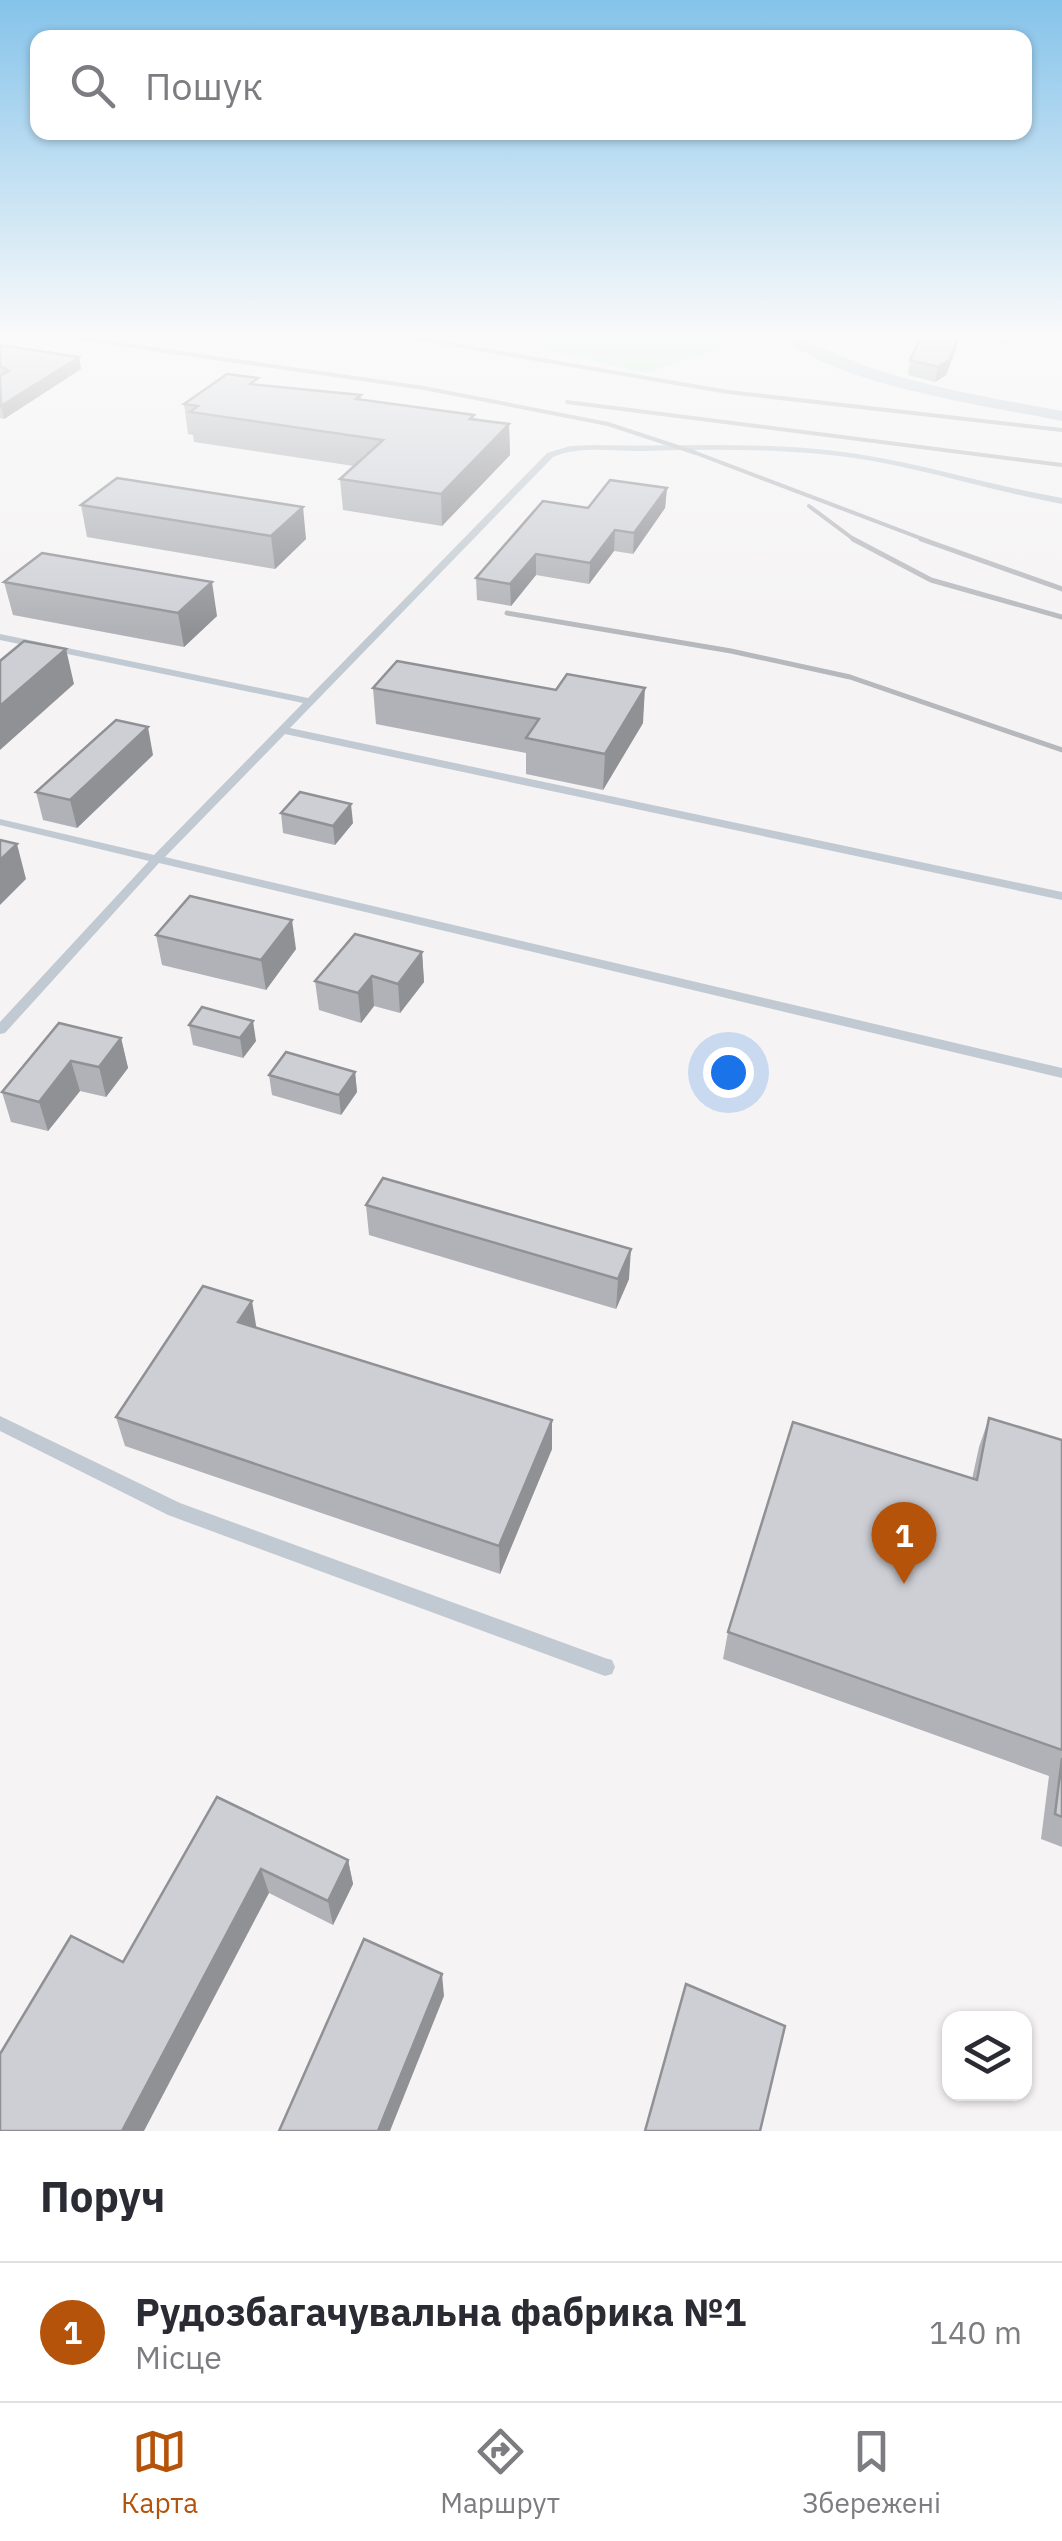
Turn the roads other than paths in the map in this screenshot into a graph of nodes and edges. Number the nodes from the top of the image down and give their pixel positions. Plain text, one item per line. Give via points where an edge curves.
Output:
1 (1062, 502) edge
2 (0, 637) edge
3 (310, 702) junction
4 (283, 730) junction
5 (0, 822) edge
6 (156, 860) junction
7 (1062, 896) edge
8 (0, 1030) edge
9 (1062, 1073) edge
10 (0, 1423) edge
11 (605, 1666) dead end

1 - 3 lane via 810,450 742,444 564,448
2 - 3 lane
3 - 4 lane
4 - 6 lane
4 - 7 lane
5 - 6 lane
6 - 8 lane
6 - 9 lane
10 - 11 lane via 174,1509

